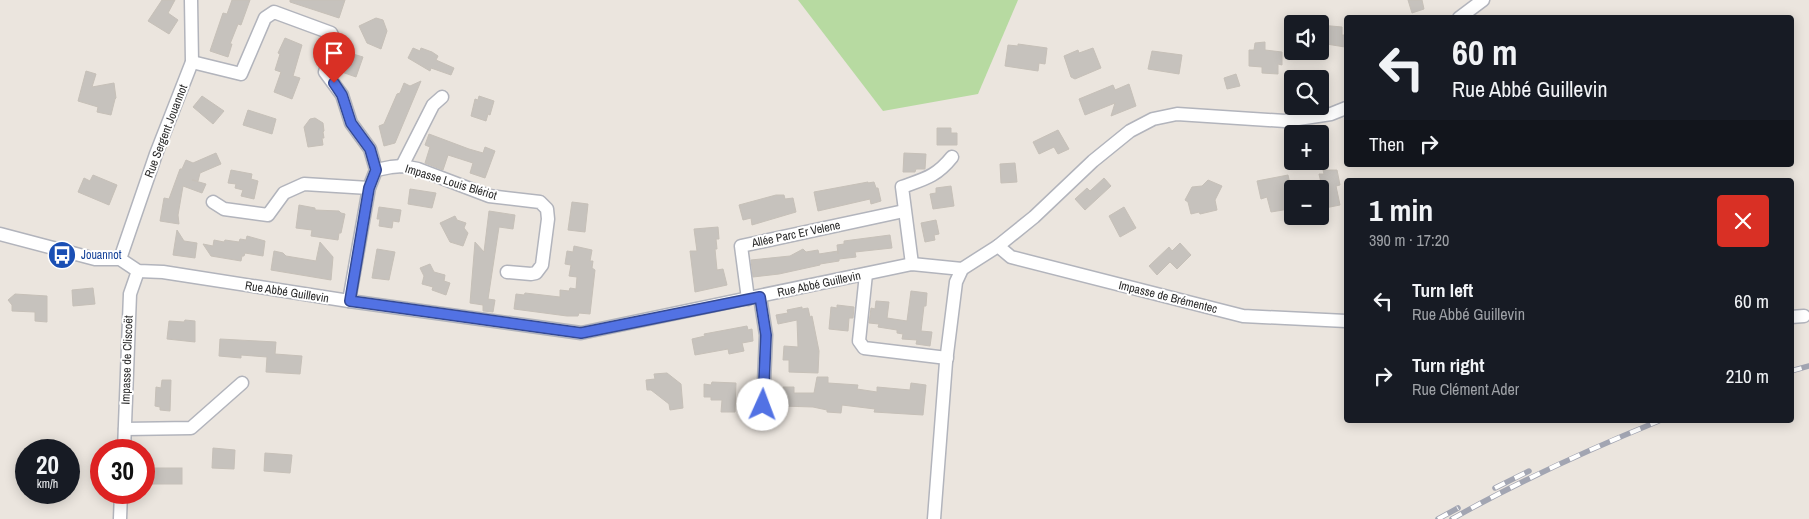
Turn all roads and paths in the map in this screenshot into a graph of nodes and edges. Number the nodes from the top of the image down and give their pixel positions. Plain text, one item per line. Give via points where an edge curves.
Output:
1 (191, 0) edge
2 (1483, 0) edge
3 (1463, 15) edge
4 (192, 62) junction
5 (442, 97) dead end
6 (1344, 109) edge
7 (952, 157) dead end
8 (402, 166) junction
9 (376, 170) junction
10 (369, 188) junction
11 (213, 202) dead end
12 (904, 211) junction
13 (0, 234) edge
14 (998, 246) junction
15 (120, 259) junction
16 (912, 264) junction
17 (962, 269) junction
18 (138, 271) junction
19 (507, 272) dead end
20 (866, 274) junction
21 (754, 298) junction
22 (350, 301) junction
23 (1344, 321) edge
24 (947, 358) junction
25 (242, 383) dead end
26 (763, 405) dead end
27 (125, 429) junction
28 (125, 439) edge
29 (121, 504) edge
30 (120, 519) edge
31 (934, 519) edge

1 - 4 street, Rue Sergent Jouannot
2 - 3 street
4 - 9 street via 241,74 265,18 274,12 330,33 335,42 325,72 342,95 351,123 370,149
4 - 15 street, Rue Sergent Jouannot
5 - 8 street via 433,104
6 - 14 street via 1285,121 1177,114 1153,119 1130,132 1093,161
7 - 12 street via 942,170 902,187
8 - 9 street, Impasse Louis Blériot
8 - 19 street, Impasse Louis Blériot via 489,196 540,202 547,209 542,265 536,273
9 - 10 street
10 - 11 street via 304,184 284,193 268,215 224,209
10 - 22 street
12 - 16 street
12 - 21 street, Allée Parc Er Velene via 741,246
13 - 15 street via 95,259
14 - 17 street
14 - 23 street, Impasse de Brémentec via 1011,257 1243,316
15 - 18 street
16 - 17 street, Rue Abbé Guillevin
16 - 20 street, Rue Abbé Guillevin
17 - 24 street via 956,282
18 - 22 street, Rue Abbé Guillevin via 163,272
18 - 27 street, Impasse de Cliscoët via 130,294
20 - 21 street, Rue Abbé Guillevin
20 - 24 street via 860,341 864,348
21 - 22 street, Rue Abbé Guillevin via 581,333
21 - 26 street via 766,335
24 - 31 street
25 - 27 street via 191,428
27 - 28 street, Impasse de Cliscoët
29 - 30 street

